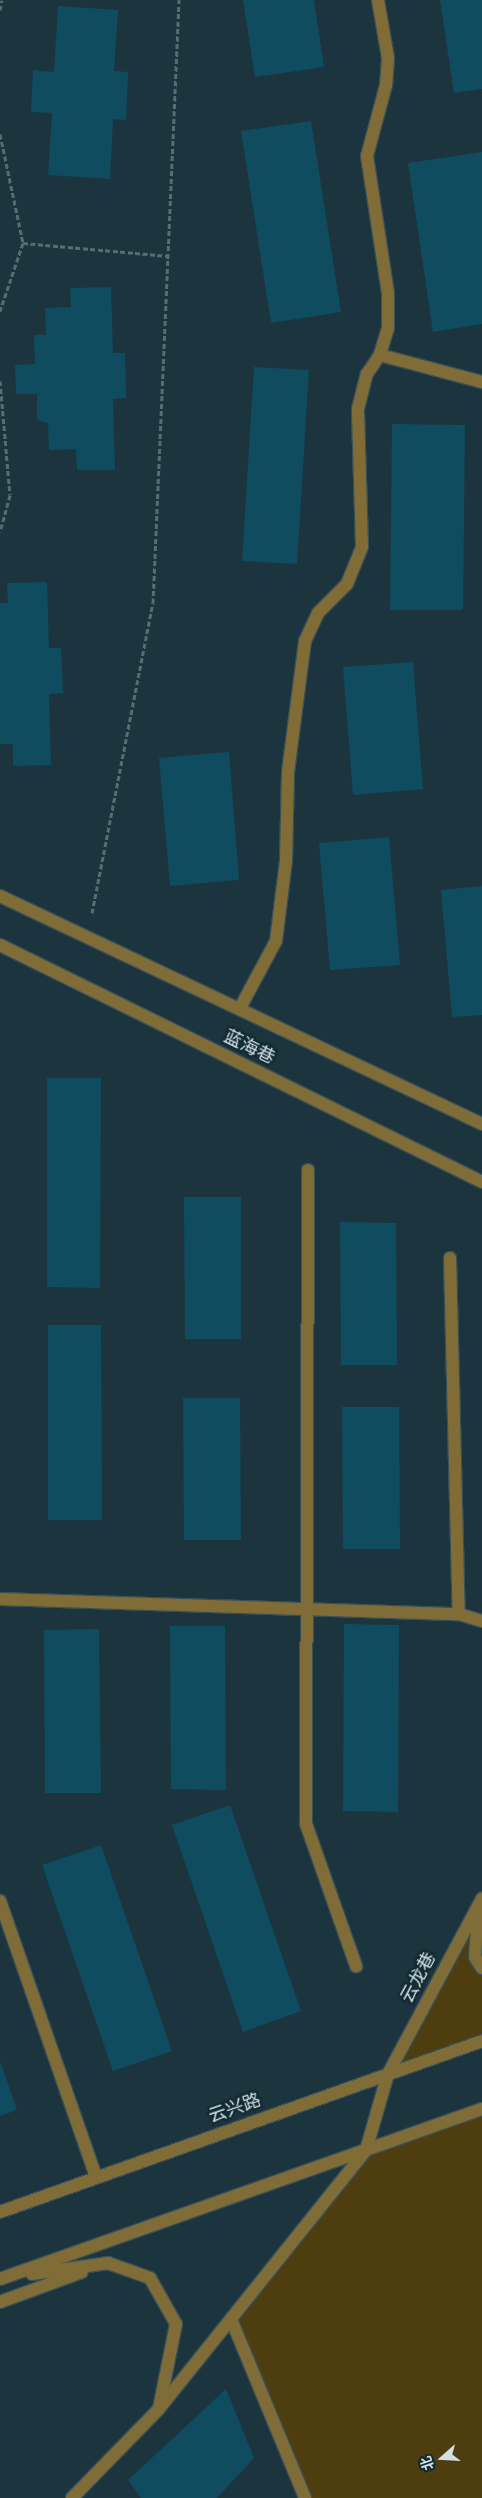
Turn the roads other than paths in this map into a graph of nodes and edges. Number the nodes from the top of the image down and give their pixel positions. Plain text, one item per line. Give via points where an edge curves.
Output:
1 (378, 0) edge
2 (380, 355) junction
3 (482, 382) edge
4 (0, 896) edge
5 (0, 946) edge
6 (240, 1008) junction
7 (482, 1124) edge
8 (308, 1170) dead end
9 (482, 1182) edge
10 (450, 1258) dead end
11 (0, 1599) edge
12 (308, 1608) junction
13 (459, 1614) junction
14 (482, 1621) edge
15 (0, 1902) edge
16 (480, 1902) edge
17 (356, 1966) dead end
18 (482, 1968) edge
19 (482, 2041) edge
20 (388, 2074) junction
21 (482, 2109) edge
22 (366, 2150) junction
23 (96, 2177) junction
24 (0, 2212) edge
25 (108, 2263) junction
26 (2, 2278) edge
27 (0, 2302) edge
28 (231, 2319) junction
29 (158, 2410) junction
30 (72, 2498) edge
31 (305, 2498) edge

1 - 2 street via 388,58 386,84 367,156 388,293 388,328
2 - 3 street
2 - 6 street via 367,374 358,410 362,547 347,584 318,613 304,641 288,772 286,861 276,941
4 - 6 street, 蓝海巷 via 86,939
5 - 9 street, 蓝海巷
6 - 7 street, 蓝海巷
8 - 12 street
10 - 13 street
11 - 12 street
12 - 13 street
12 - 17 street via 306,1824
13 - 14 street
15 - 23 street
16 - 18 street via 474,1957
16 - 20 street, 云龙巷
19 - 20 street, 云兴路
20 - 22 street, 云龙巷
20 - 23 street, 云兴路
21 - 22 street
22 - 26 street
22 - 28 street
23 - 24 street, 云兴路
25 - 26 street
25 - 27 street
25 - 29 street via 150,2278 176,2324
28 - 29 street
28 - 31 street
29 - 30 street

